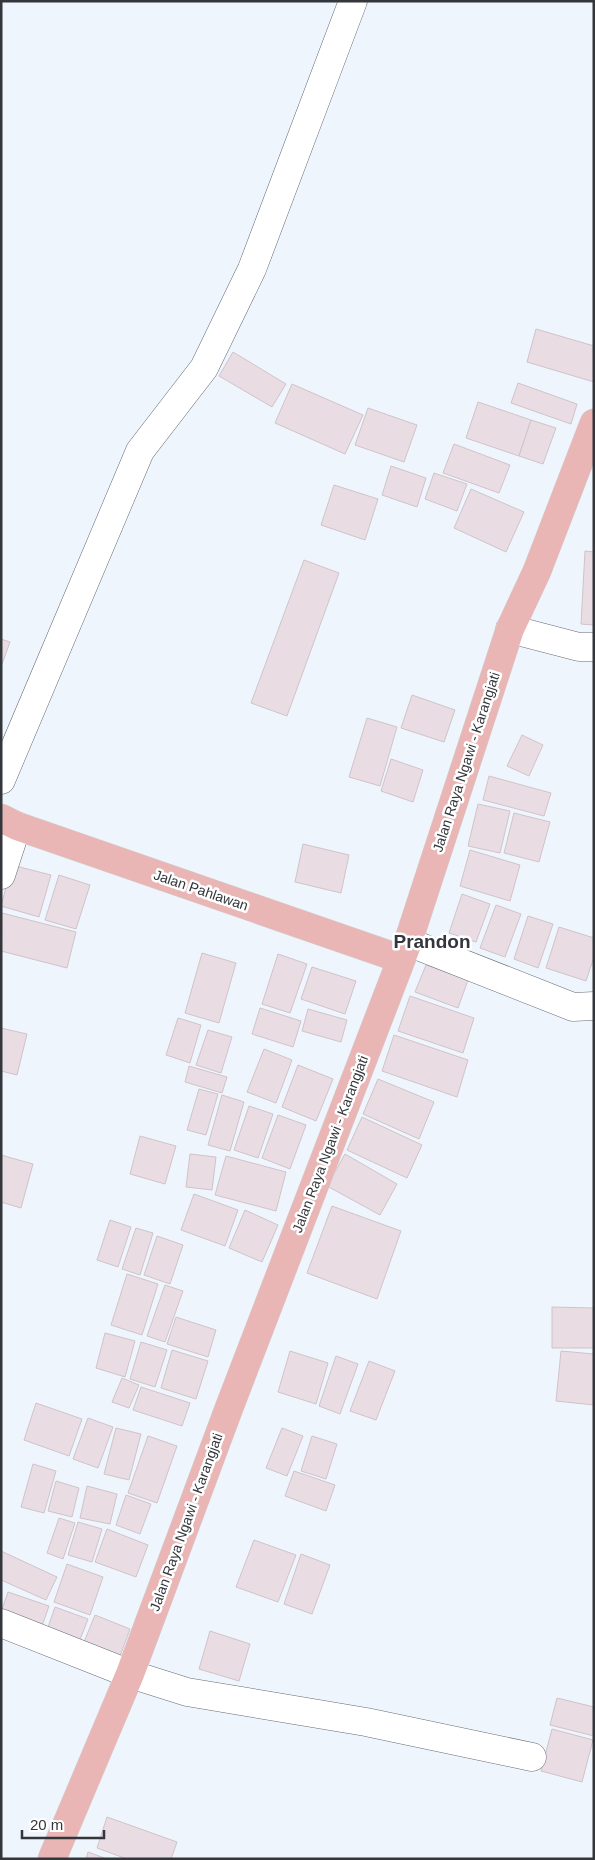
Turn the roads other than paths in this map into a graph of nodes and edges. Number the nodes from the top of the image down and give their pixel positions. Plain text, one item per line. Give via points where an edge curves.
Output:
1 (353, 1) edge
2 (592, 432) edge
3 (510, 629) junction
4 (594, 646) edge
5 (1, 780) edge
6 (9, 822) edge
7 (1, 875) edge
8 (404, 951) junction
9 (594, 1006) edge
10 (1, 1623) edge
11 (130, 1674) junction
12 (532, 1757) dead end
13 (52, 1859) edge

1 - 5 street via 252,269 204,368 140,451
2 - 3 main road, Jalan Raya Ngawi - Karangjati via 537,571
3 - 4 street via 580,647
3 - 8 main road, Jalan Raya Ngawi - Karangjati
6 - 7 street
6 - 8 main road, Jalan Pahlawan
8 - 9 street via 572,1007
8 - 11 main road, Jalan Raya Ngawi - Karangjati
10 - 11 street
11 - 12 street via 187,1692 366,1722
11 - 13 main road, Jalan Raya Ngawi - Karangjati

